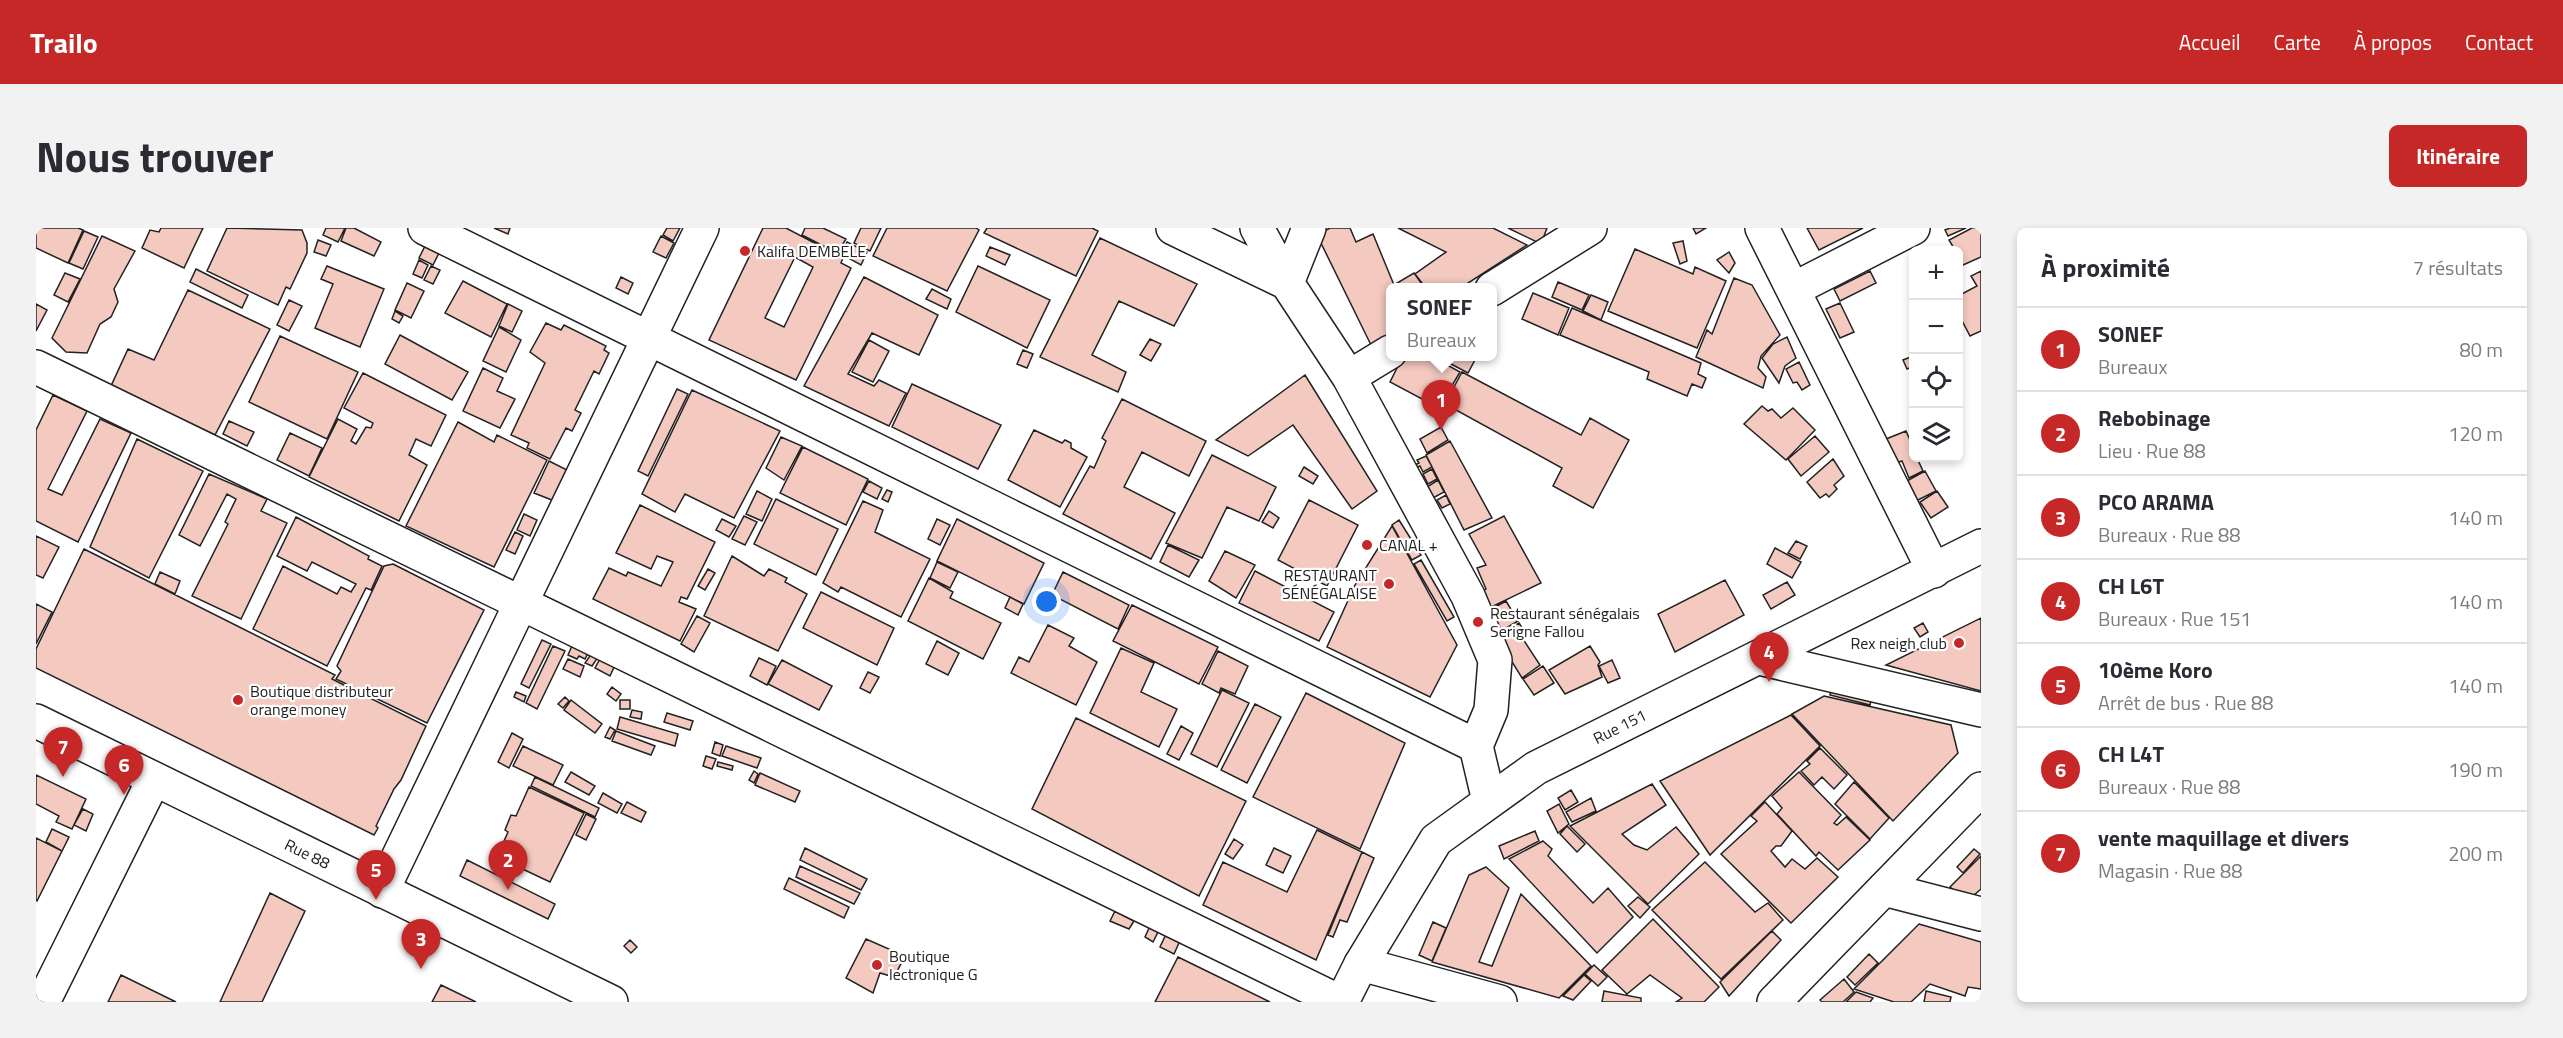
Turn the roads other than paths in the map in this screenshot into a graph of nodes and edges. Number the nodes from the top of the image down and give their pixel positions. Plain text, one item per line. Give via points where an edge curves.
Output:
1 (425, 228) edge
2 (702, 228) edge
3 (1173, 228) edge
4 (1257, 228) edge
5 (1309, 228) edge
6 (1590, 228) edge
7 (1762, 228) edge
8 (1913, 228) edge
9 (1287, 283) junction
10 (1497, 286) edge
11 (1794, 290) junction
12 (650, 338) junction
13 (1386, 354) edge
14 (36, 367) edge
15 (1349, 377) junction
16 (1981, 546) edge
17 (1934, 571) junction
18 (521, 603) junction
19 (1759, 658) junction
20 (1981, 710) edge
21 (36, 720) edge
22 (1476, 746) junction
23 (154, 778) junction
24 (1981, 789) edge
25 (1489, 801) junction
26 (1884, 890) junction
27 (382, 891) junction
28 (1981, 914) edge
29 (1361, 964) junction
30 (43, 1002) edge
31 (611, 1002) edge
32 (1341, 1002) edge
33 (1500, 1002) edge
34 (1774, 1002) edge

1 - 12 street
2 - 12 street
3 - 9 street
4 - 9 street
5 - 9 street
6 - 10 street
7 - 11 street
8 - 11 street
9 - 15 street
11 - 17 street
12 - 18 street
12 - 22 street
13 - 15 street
14 - 18 street
15 - 22 street via 1468,596 1495,660 1491,710
16 - 17 street, Rue 151
17 - 19 street, Rue 151
18 - 27 street
18 - 32 street
19 - 20 street
19 - 25 street, Rue 151 via 1536,768
21 - 23 street, Rue 88
22 - 25 street
23 - 27 street, Rue 88
23 - 30 street
24 - 26 street
25 - 29 street, Rue 151 via 1436,840
26 - 28 street
26 - 34 street
27 - 31 street, Rue 88
29 - 32 street, Rue 151
29 - 33 street

